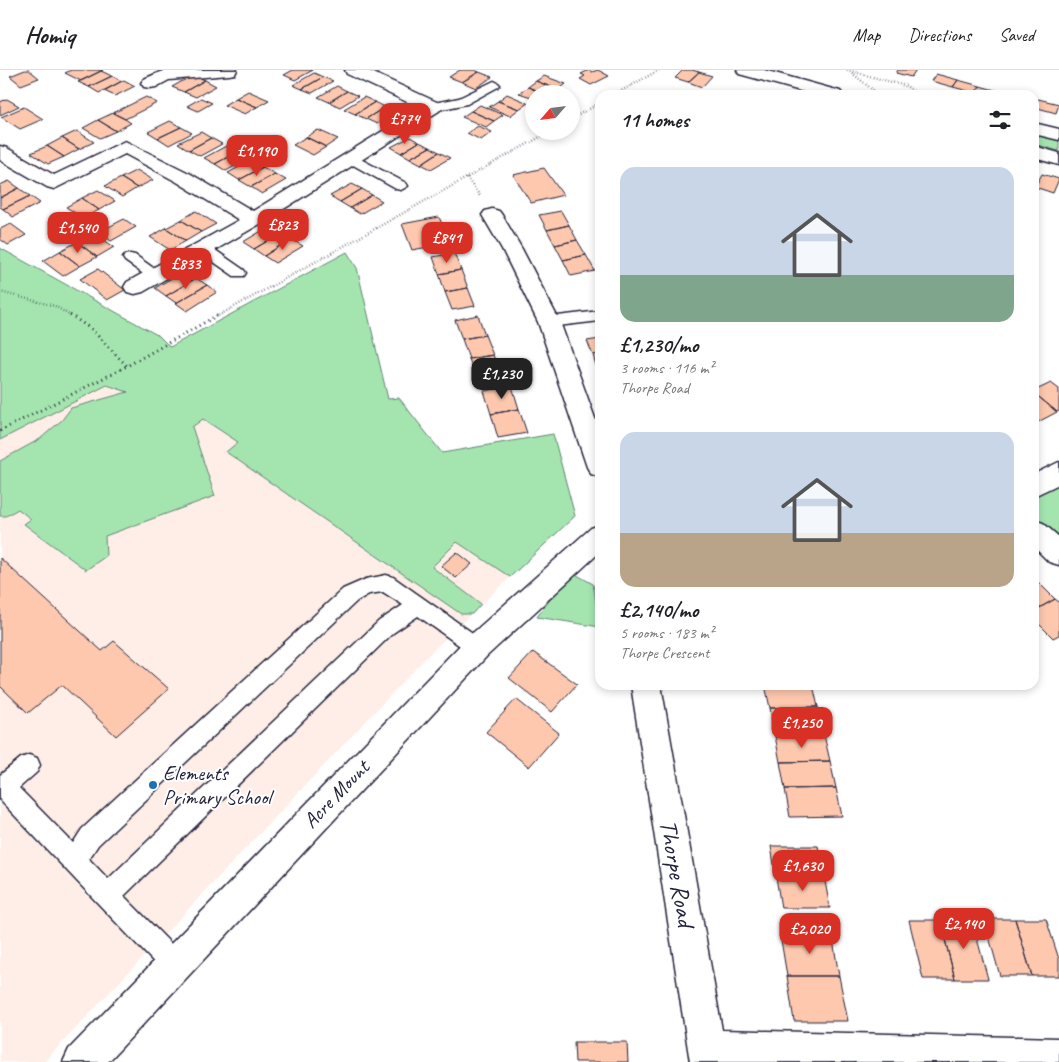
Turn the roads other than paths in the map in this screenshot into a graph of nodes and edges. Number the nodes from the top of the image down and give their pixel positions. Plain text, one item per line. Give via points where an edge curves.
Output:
1 (229, 70) edge
2 (353, 70) edge
3 (745, 70) edge
4 (814, 70) edge
5 (776, 78) junction
6 (150, 83) dead end
7 (494, 85) dead end
8 (801, 86) junction
9 (765, 90) edge
10 (816, 90) edge
11 (433, 107) junction
12 (1039, 129) edge
13 (1059, 135) edge
14 (0, 152) edge
15 (1039, 153) edge
16 (351, 158) junction
17 (1059, 159) edge
18 (401, 186) dead end
19 (492, 215) dead end
20 (253, 220) junction
21 (203, 248) junction
22 (130, 258) dead end
23 (239, 273) dead end
24 (154, 275) junction
25 (135, 287) dead end
26 (595, 317) edge
27 (549, 322) junction
28 (595, 453) edge
29 (1059, 472) edge
30 (1039, 483) edge
31 (1039, 536) edge
32 (595, 541) edge
33 (1059, 554) edge
34 (418, 606) junction
35 (477, 647) junction
36 (647, 690) edge
37 (29, 765) dead end
38 (74, 861) junction
39 (108, 896) junction
40 (174, 965) junction
41 (708, 1056) edge
42 (1059, 1057) edge
43 (82, 1062) edge

1 - 6 street via 165,75
2 - 11 street
3 - 5 street
4 - 8 street
5 - 8 street
5 - 9 street
7 - 11 lane via 463,101
8 - 10 street
11 - 16 street
12 - 13 street
14 - 20 street via 54,183 125,147
15 - 17 street
16 - 18 lane
16 - 20 street
19 - 27 street
20 - 21 street
21 - 23 lane
21 - 24 street
22 - 24 lane
24 - 25 street
26 - 27 lane
27 - 28 street
29 - 30 street
31 - 33 street
32 - 35 street, Acre Mount
34 - 35 lane
34 - 38 lane via 386,583 366,587 350,595 90,837
34 - 39 lane via 386,627
35 - 40 street, Acre Mount
36 - 41 street, Thorpe Road
37 - 38 lane via 2,787
38 - 39 lane
39 - 40 lane
40 - 43 street, Acre Mount
41 - 42 street

